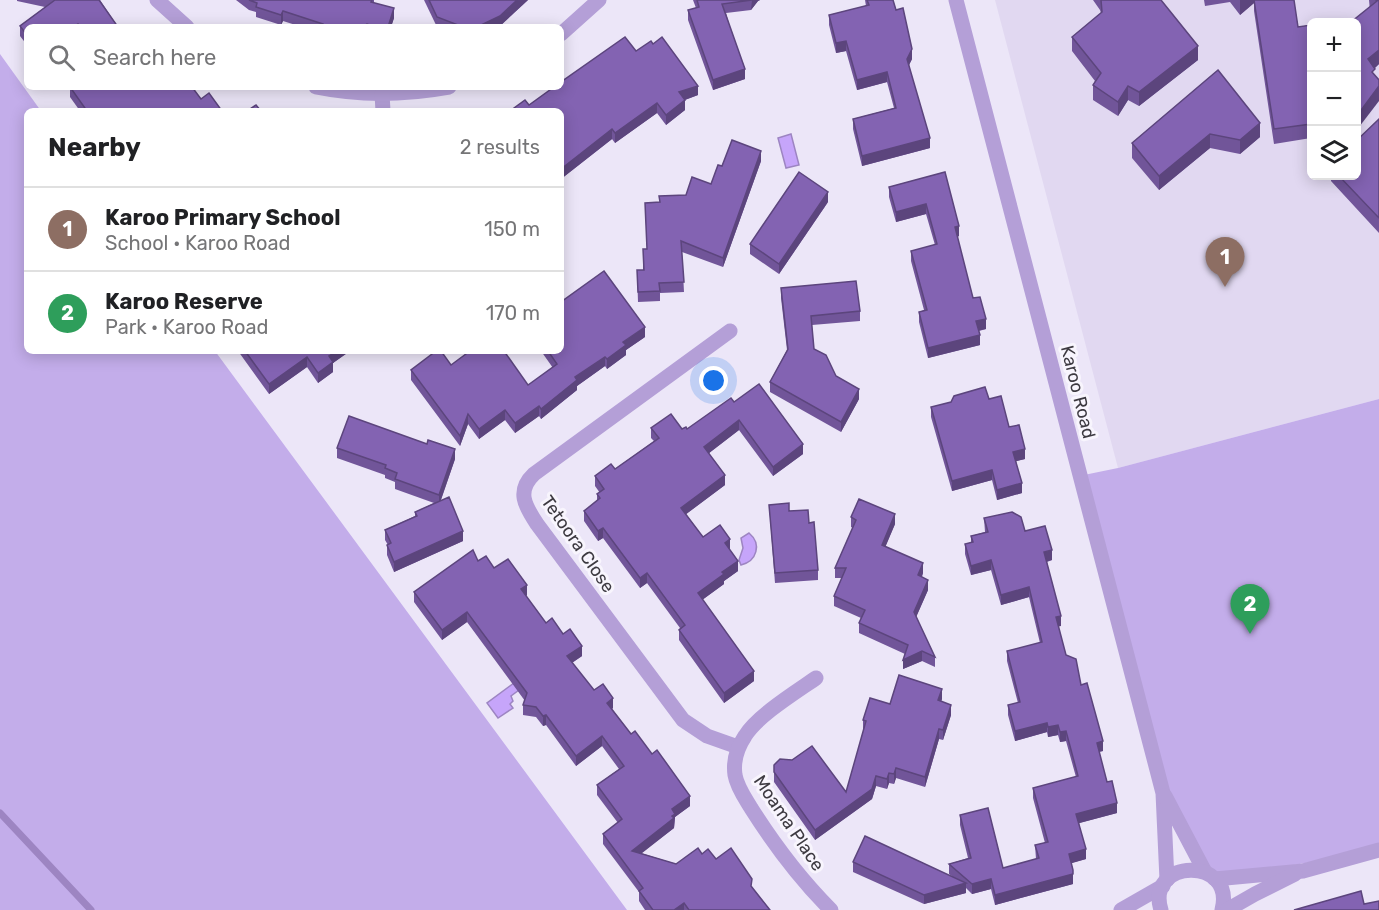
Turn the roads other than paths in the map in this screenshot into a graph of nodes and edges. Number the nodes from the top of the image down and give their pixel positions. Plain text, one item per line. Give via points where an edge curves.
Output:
1 (157, 0) edge
2 (599, 0) edge
3 (956, 0) edge
4 (184, 24) edge
5 (564, 31) edge
6 (329, 90) edge
7 (429, 90) edge
8 (382, 94) junction
9 (383, 108) edge
10 (730, 331) dead end
11 (816, 678) dead end
12 (738, 747) junction
13 (1163, 793) junction
14 (1379, 850) edge
15 (1303, 870) junction
16 (1210, 875) junction
17 (1165, 883) junction
18 (831, 910) edge
19 (1122, 910) edge
20 (1161, 910) edge
21 (1225, 910) edge

1 - 4 street
2 - 5 street
3 - 13 street, Karoo Road
6 - 8 street
7 - 8 street
8 - 9 street
10 - 12 street, Tetoora Close via 534,474 522,494 530,514 683,720 707,736
11 - 12 street via 757,722
12 - 18 street, Moama Place via 734,774 747,802 792,867
13 - 16 street, Karoo Road
13 - 17 street, Karoo Road
14 - 15 street
15 - 16 street
15 - 21 street
16 - 17 street via 1197,869 1180,871
16 - 21 street, Karoo Road via 1223,895
17 - 19 street
17 - 20 street, Karoo Road via 1160,895

